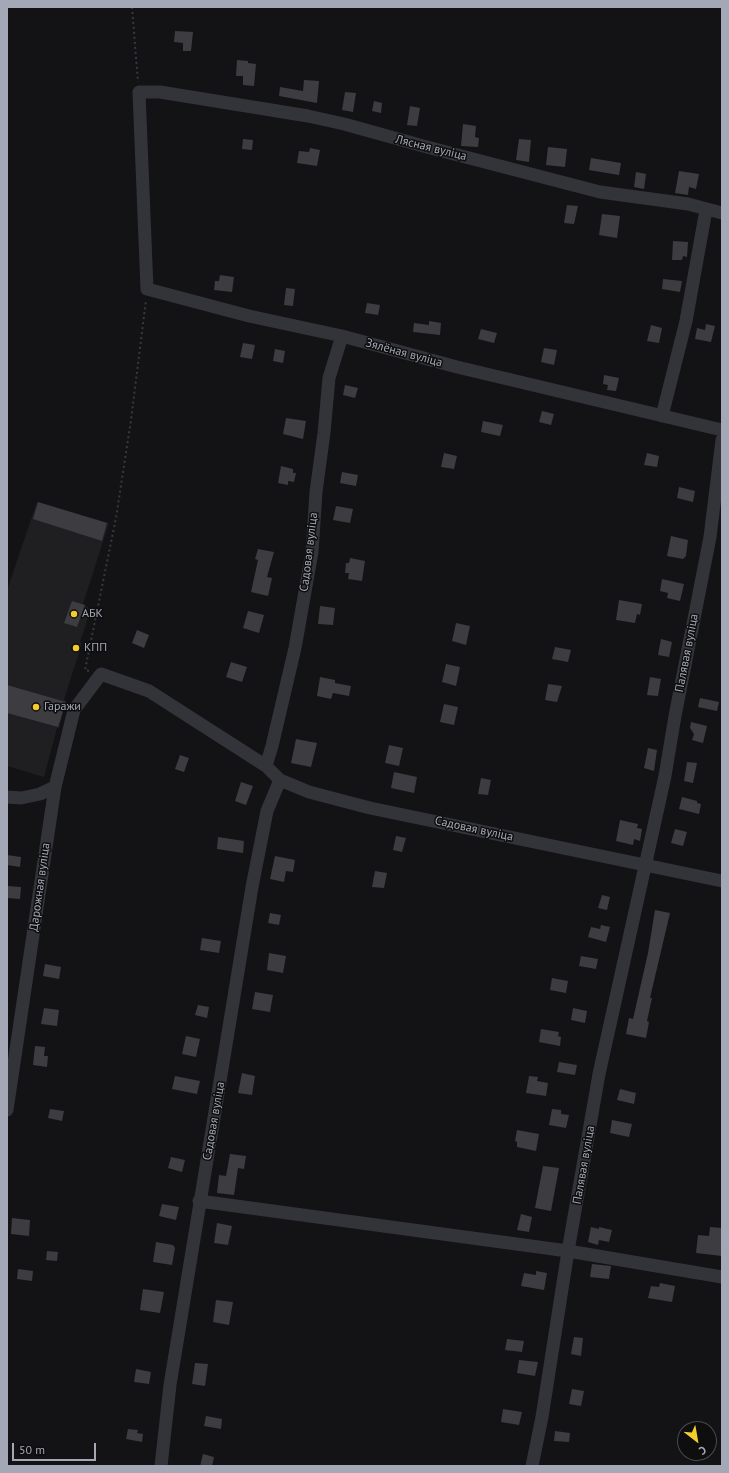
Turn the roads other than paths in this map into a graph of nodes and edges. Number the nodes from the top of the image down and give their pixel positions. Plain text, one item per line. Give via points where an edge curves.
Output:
1 (706, 210) junction
2 (722, 213) edge
3 (147, 289) joint
4 (342, 336) junction
5 (662, 416) junction
6 (722, 430) edge
7 (722, 440) edge
8 (101, 674) joint
9 (266, 766) junction
10 (280, 780) junction
11 (55, 787) junction
12 (7, 796) edge
13 (647, 865) junction
14 (722, 881) edge
15 (7, 1110) edge
16 (199, 1201) junction
17 (568, 1251) junction
18 (722, 1277) edge
19 (161, 1466) edge
20 (532, 1466) edge

1 - 2 street, Лясная вуліца
1 - 3 street, Лясная вуліца via 688,204 600,192 308,116 160,92 139,92
1 - 5 street via 686,321
3 - 4 street, Зялёная вуліца via 249,316
4 - 5 street, Зялёная вуліца via 465,369
4 - 9 street, Садовая вуліца via 329,378 312,552 296,640
5 - 6 street, Зялёная вуліца
7 - 13 street, Палявая вуліца via 710,537
8 - 9 street, Садовая вуліца via 149,691
8 - 11 street, Дарожная вуліца via 74,710
9 - 10 street, Садовая вуліца
10 - 13 street, Садовая вуліца via 309,792 370,808
10 - 16 street, Садовая вуліца via 267,811 260,838
11 - 12 street via 40,794 21,798
11 - 15 street, Дарожная вуліца
13 - 14 street
13 - 17 street, Палявая вуліца via 638,894 599,1074
16 - 17 street
16 - 19 street, Садовая вуліца via 170,1385
17 - 18 street
17 - 20 street, Палявая вуліца

